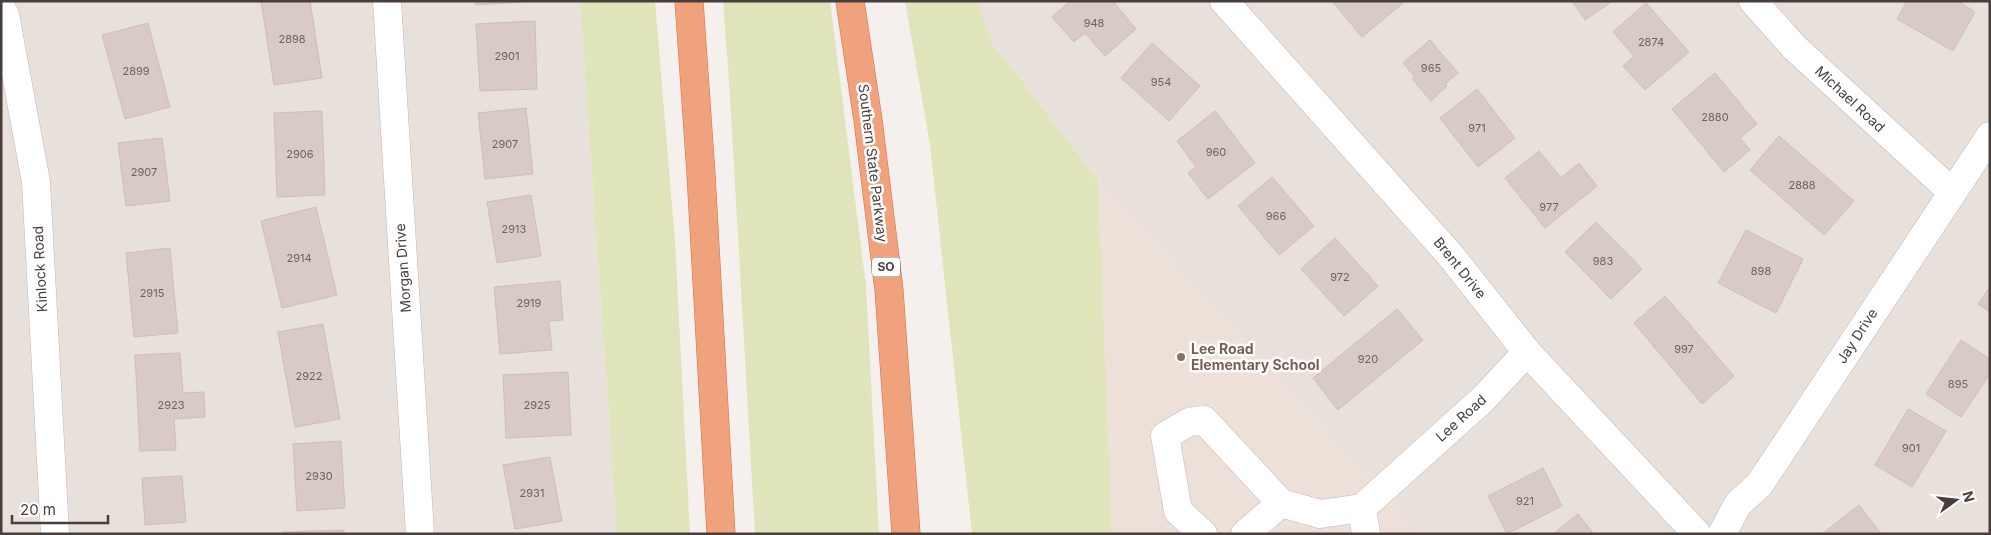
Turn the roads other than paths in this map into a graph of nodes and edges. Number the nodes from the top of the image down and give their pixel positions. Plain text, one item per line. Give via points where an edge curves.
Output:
1 (387, 1) edge
2 (690, 1) edge
3 (850, 1) edge
4 (1224, 1) edge
5 (1753, 1) edge
6 (1, 8) edge
7 (1990, 136) edge
8 (1952, 192) junction
9 (1527, 352) junction
10 (1281, 503) junction
11 (1364, 521) edge
12 (55, 534) edge
13 (420, 534) edge
14 (721, 534) edge
15 (906, 534) edge
16 (1203, 534) edge
17 (1245, 534) edge
18 (1697, 534) edge
19 (1722, 534) edge

1 - 13 street, Morgan Drive
2 - 14 highway
3 - 15 highway, Southern State Parkway / SO via 889,290
4 - 9 street, Brent Drive via 1451,256
5 - 8 street, Michael Road via 1794,47
6 - 12 street, Kinlock Road via 5,15 36,182
7 - 8 street, Jay Drive
8 - 19 street, Jay Drive via 1758,485 1738,504
9 - 11 street, Lee Road via 1483,399 1391,481
9 - 18 street, Brent Drive
10 - 11 street
10 - 16 street via 1204,420 1189,422 1165,436 1178,511
10 - 17 street

